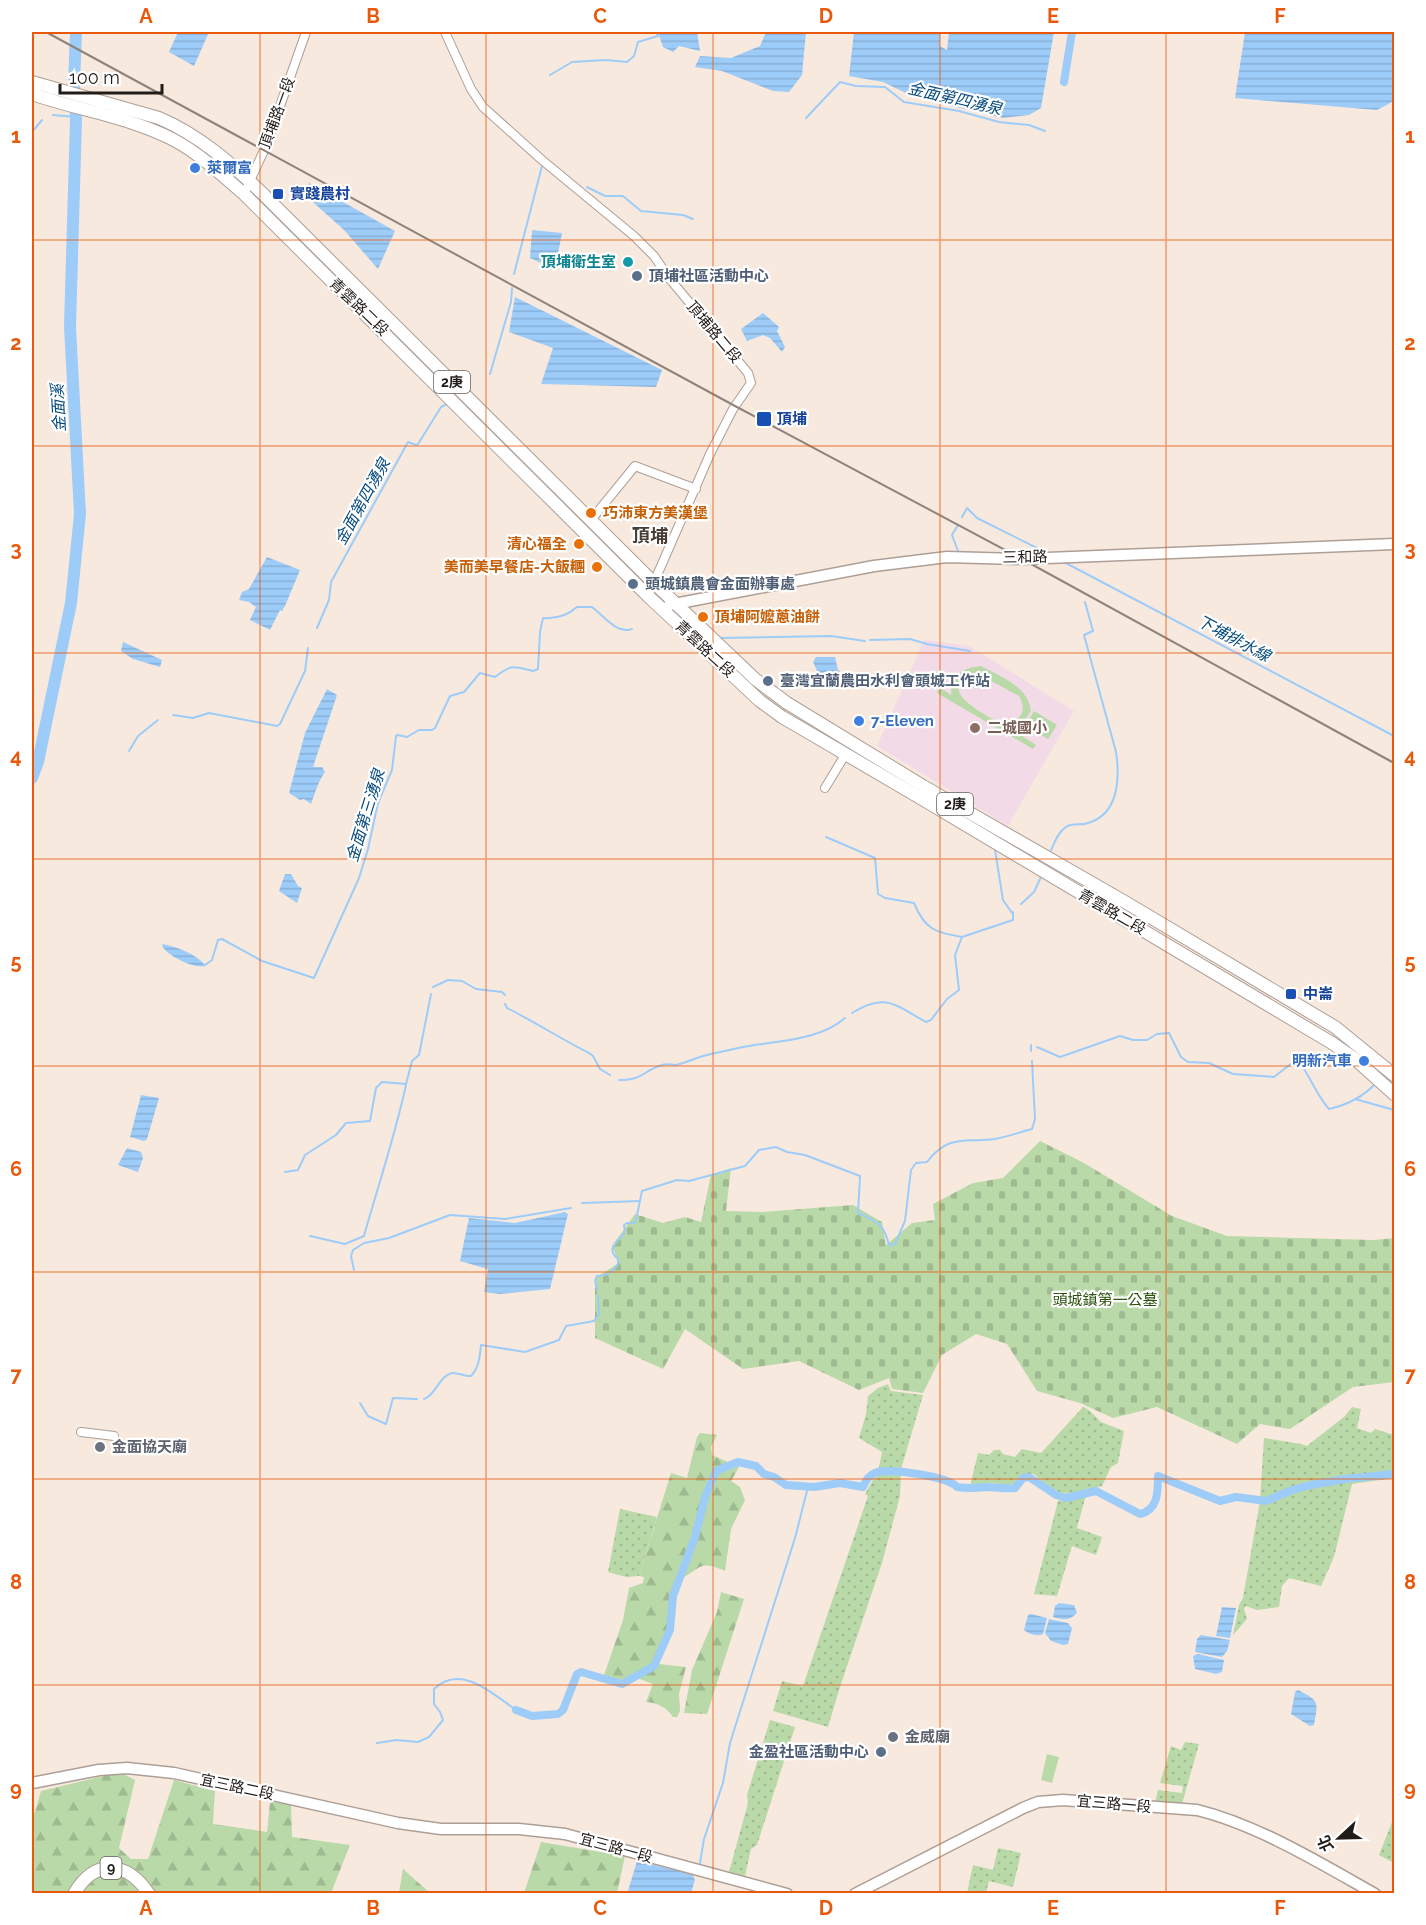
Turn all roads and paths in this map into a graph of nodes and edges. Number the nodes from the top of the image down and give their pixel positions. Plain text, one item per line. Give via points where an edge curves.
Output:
1 (306, 32) edge
2 (445, 32) edge
3 (37, 84) edge
4 (32, 94) edge
5 (92, 106) junction
6 (247, 188) junction
7 (696, 489) junction
8 (591, 520) junction
9 (1395, 544) edge
10 (654, 582) junction
11 (648, 596) junction
12 (677, 603) junction
13 (660, 607) junction
14 (845, 755) junction
15 (825, 788) dead end
16 (923, 788) junction
17 (1395, 1075) edge
18 (1395, 1094) edge
19 (81, 1432) dead end
20 (114, 1436) dead end
21 (32, 1784) edge
22 (441, 1829) joint
23 (74, 1893) edge
24 (149, 1893) edge
25 (787, 1893) edge
26 (855, 1893) edge
27 (1375, 1893) edge

1 - 6 street, 頂埔路一段
2 - 7 street, 頂埔路二段 via 483,107 654,256 748,373 751,383 733,409
3 - 5 main road, 2庚
4 - 5 main road, 2庚
5 - 6 main road, 青雲路二段 / 2庚 via 175,141
6 - 8 main road, 青雲路二段 / 2庚
6 - 11 main road, 青雲路二段 / 2庚
7 - 8 street via 635,465
7 - 10 street, 頂埔路二段
8 - 10 main road, 青雲路二段 / 2庚
9 - 12 street, 三和路 via 1022,559 947,557 874,566
10 - 11 street, 頂埔路二段
10 - 12 main road, 青雲路二段 / 2庚
11 - 13 main road, 青雲路二段 / 2庚
12 - 13 street, 三和路
12 - 16 main road, 青雲路二段 / 2庚 via 755,679 787,704
13 - 14 main road, 青雲路二段 / 2庚 via 760,701
14 - 15 street
14 - 16 main road, 青雲路二段 / 2庚
16 - 17 main road, 青雲路二段 / 2庚 via 1326,1022
16 - 18 main road, 青雲路二段 / 2庚 via 1332,1043
19 - 20 street
21 - 22 street, 宜三路二段 via 99,1770 127,1768 174,1773
22 - 25 street, 宜三路一段 via 519,1829 565,1834
23 - 24 main road, 9 via 93,1871 115,1868 134,1876
26 - 27 street, 宜三路一段 via 1023,1808 1063,1800 1197,1810 1217,1815 1245,1825

